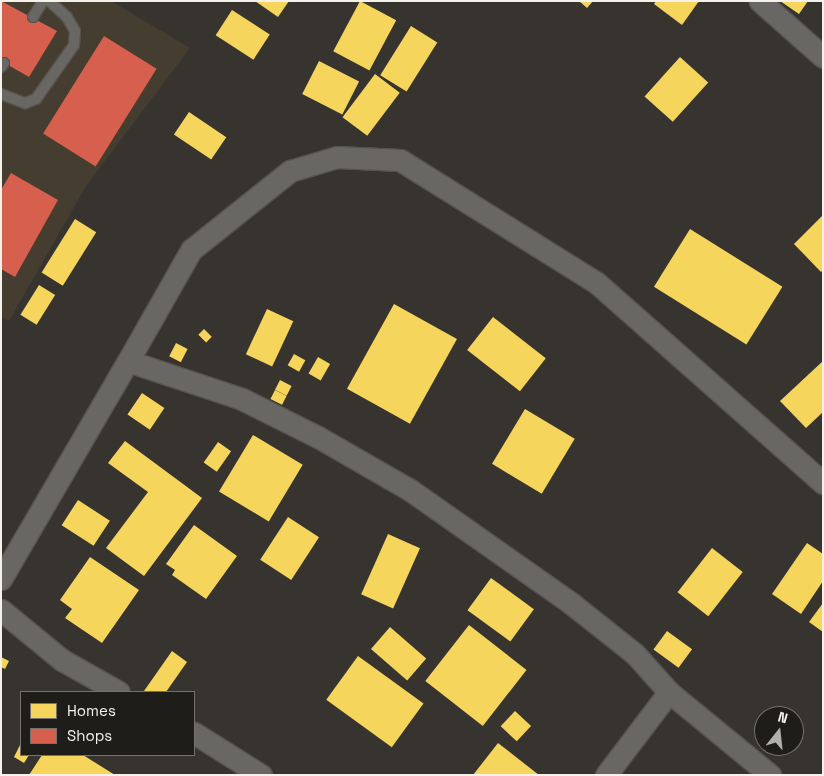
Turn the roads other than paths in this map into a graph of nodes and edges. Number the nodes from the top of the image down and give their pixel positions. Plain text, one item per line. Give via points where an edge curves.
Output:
1 (43, 1) edge
2 (49, 1) edge
3 (760, 1) edge
4 (33, 17) dead end
5 (823, 58) edge
6 (1, 94) edge
7 (128, 361) junction
8 (823, 483) edge
9 (1, 579) edge
10 (1, 610) edge
11 (117, 691) edge
12 (669, 692) junction
13 (195, 734) edge
14 (261, 775) edge
15 (606, 775) edge
16 (770, 775) edge

1 - 4 lane
2 - 6 lane via 67,17 75,31 74,45 36,99 25,103
3 - 5 street
7 - 8 street via 191,250 290,171 337,157 400,160 597,283
7 - 9 street
7 - 12 street via 242,399 318,437 410,490 572,604 635,654
10 - 11 street via 62,660
12 - 15 street
12 - 16 street
13 - 14 street

